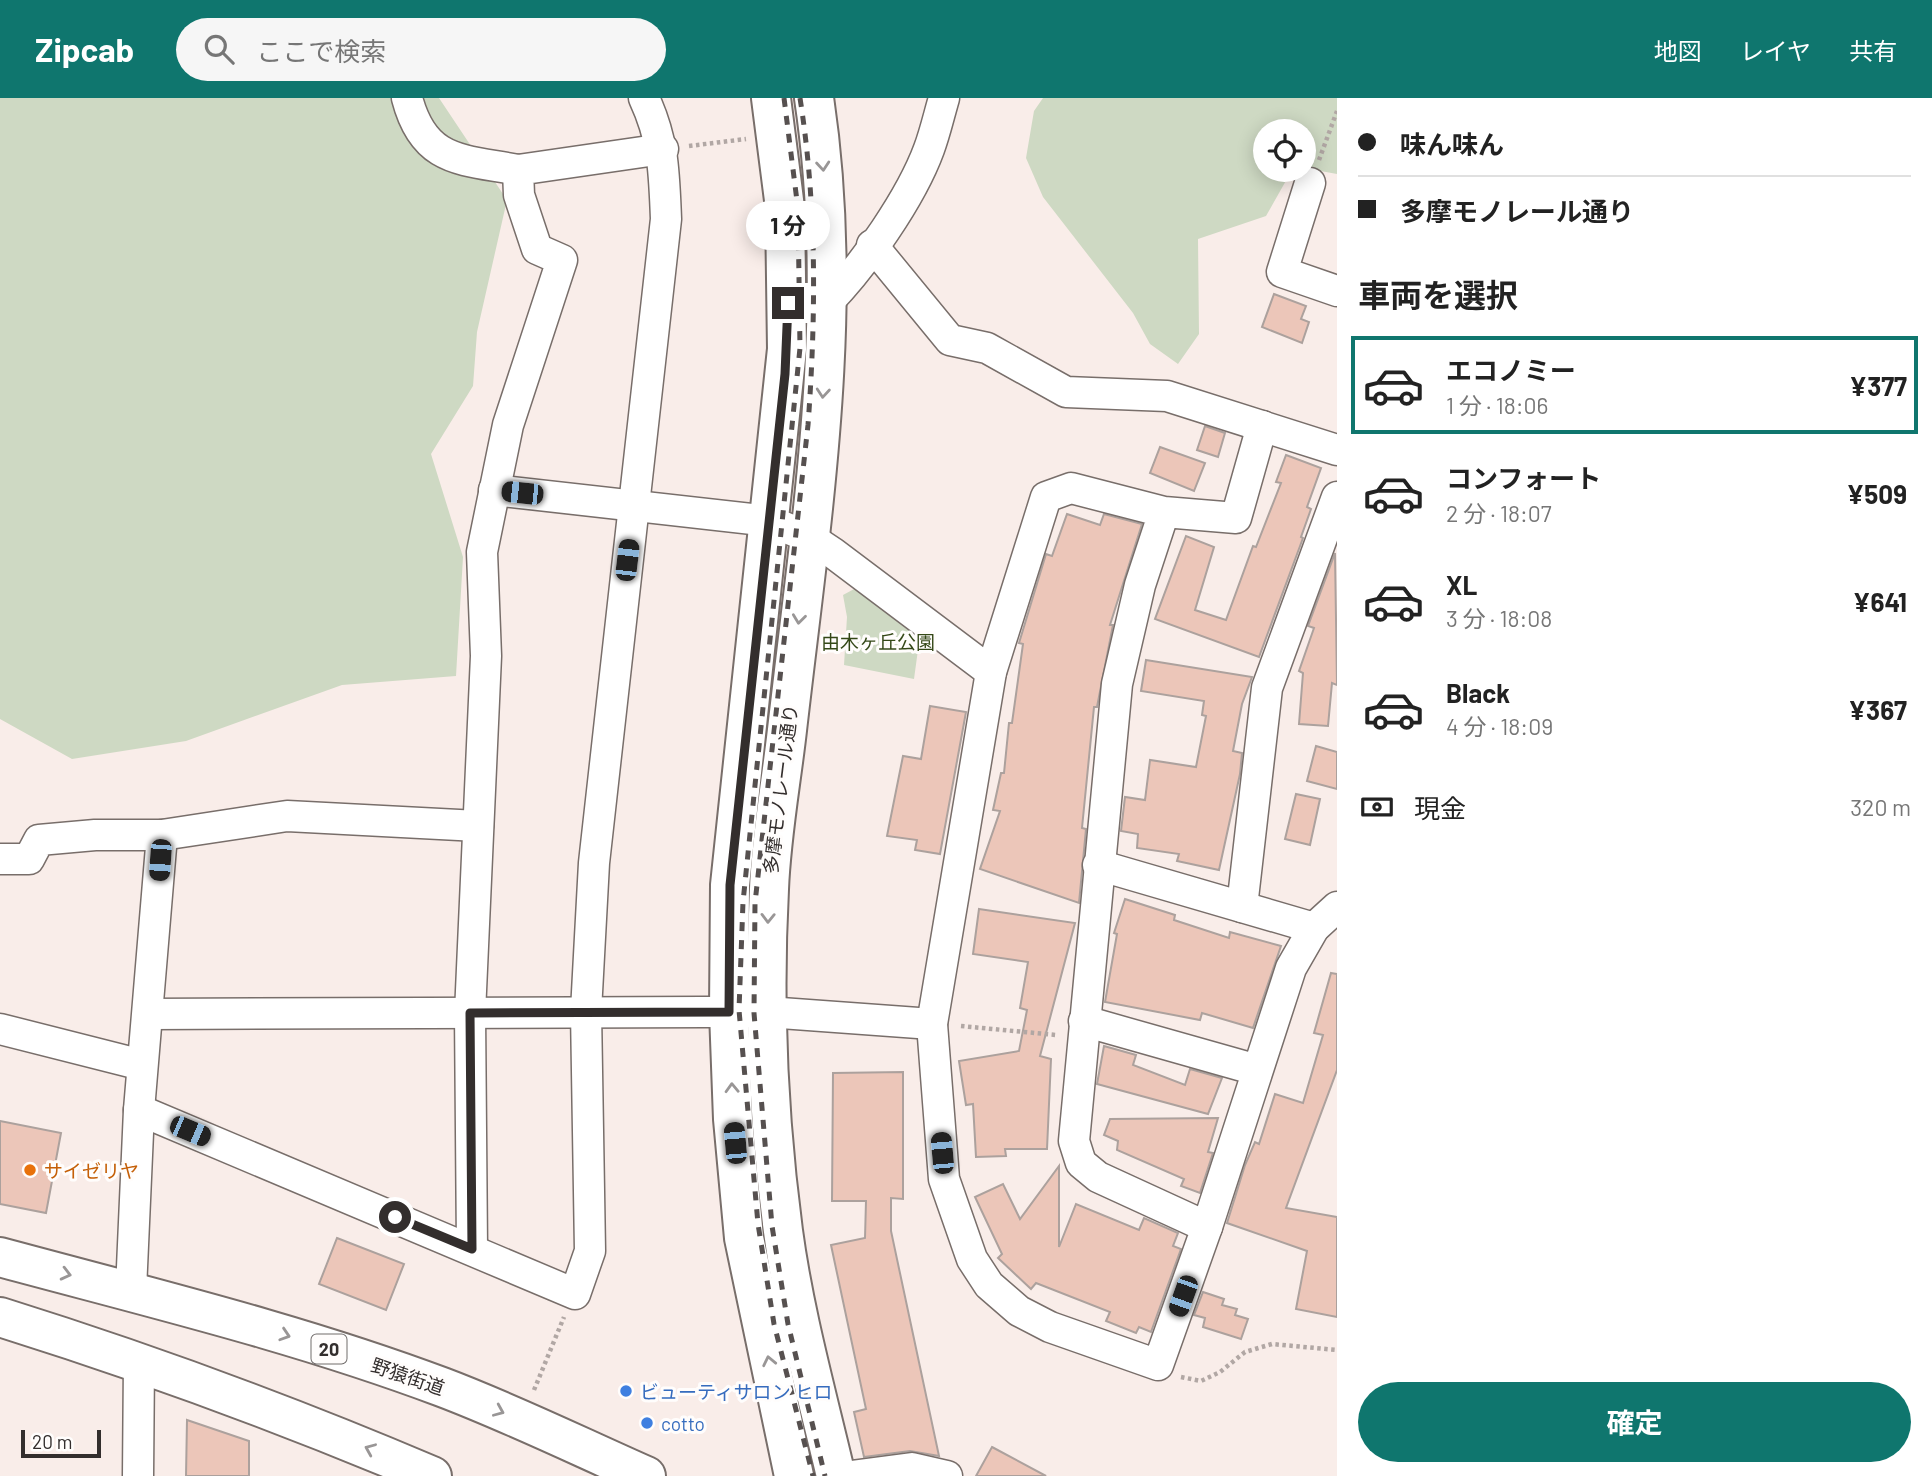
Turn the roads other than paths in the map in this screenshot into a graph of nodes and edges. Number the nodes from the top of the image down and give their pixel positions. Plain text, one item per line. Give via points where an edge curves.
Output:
1 (407, 98) edge
2 (645, 98) edge
3 (771, 98) edge
4 (814, 98) edge
5 (944, 98) edge
6 (663, 149) junction
7 (518, 170) junction
8 (1310, 183) road end
9 (872, 245) junction
10 (1337, 291) edge
11 (829, 301) junction
12 (1262, 426) junction
13 (1337, 450) edge
14 (494, 489) junction
15 (1337, 497) edge
16 (633, 505) junction
17 (1164, 512) junction
18 (769, 521) junction
19 (809, 537) junction
20 (991, 672) junction
21 (478, 826) junction
22 (162, 835) junction
23 (0, 859) edge
24 (1098, 865) junction
25 (1242, 907) junction
26 (1337, 907) edge
27 (1314, 929) junction
28 (586, 1011) junction
29 (729, 1012) junction
30 (767, 1012) junction
31 (470, 1013) junction
32 (149, 1014) junction
33 (932, 1024) junction
34 (0, 1029) edge
35 (1083, 1029) junction
36 (142, 1065) junction
37 (1257, 1070) junction
38 (139, 1110) junction
39 (1207, 1227) junction
40 (472, 1249) junction
41 (0, 1256) edge
42 (131, 1290) junction
43 (0, 1317) edge
44 (139, 1361) junction
45 (788, 1468) edge
46 (138, 1476) edge
47 (432, 1476) edge
48 (646, 1476) edge
49 (836, 1476) edge
50 (851, 1476) edge
51 (947, 1476) edge

1 - 7 street via 413,119 438,152
2 - 6 street
3 - 18 main road, 多摩モノレール通り via 789,258 787,349
4 -> 11 main road, 多摩モノレール通り via 826,202
5 - 9 street via 928,151 907,194
6 - 7 street
6 - 16 street via 666,219
7 - 14 street via 519,195 537,249 562,260 508,425
8 - 10 street via 1282,272
9 - 11 street
9 - 12 street via 950,340 987,348 1066,392 1167,396
11 -> 19 main road, 多摩モノレール通り
12 - 13 street
12 - 17 street via 1236,518
14 - 16 street
14 - 21 street via 482,552 486,656
15 - 25 street via 1267,688
16 - 18 street
16 - 28 street via 594,863
17 - 20 street via 1071,488 1046,497
17 - 24 street via 1140,585 1117,684
18 - 19 street
18 - 29 main road, 多摩モノレール通り via 730,885
19 - 20 street
19 -> 30 main road, 多摩モノレール通り via 769,886
20 - 33 street
21 - 22 street via 287,816
21 - 31 street
22 - 23 street via 39,840 29,859
22 - 32 street
24 - 25 street
24 - 35 street
25 - 27 street
26 - 27 street
27 - 37 street via 1291,968
28 - 29 street
28 - 31 street
28 - 40 street via 590,1251 575,1294
29 - 30 street
45 -> 29 main road, 多摩モノレール通り via 744,1238
30 - 33 street
30 - 49 main road, 多摩モノレール通り via 783,1231
31 - 32 street
31 - 40 street
32 - 36 street
33 - 39 street via 944,1179 972,1259 989,1285 1019,1311 1050,1327 1158,1365
34 - 36 street
35 - 37 street
35 - 39 street via 1073,1141 1081,1163 1124,1191
36 - 38 street
37 - 39 street
38 - 40 street
38 - 42 street
41 -> 42 main road, 野猿街道 / 20
42 -> 48 main road, 野猿街道 / 20 via 443,1388
43 - 44 main road
44 - 46 street
47 -> 44 main road
50 - 51 street via 912,1468

